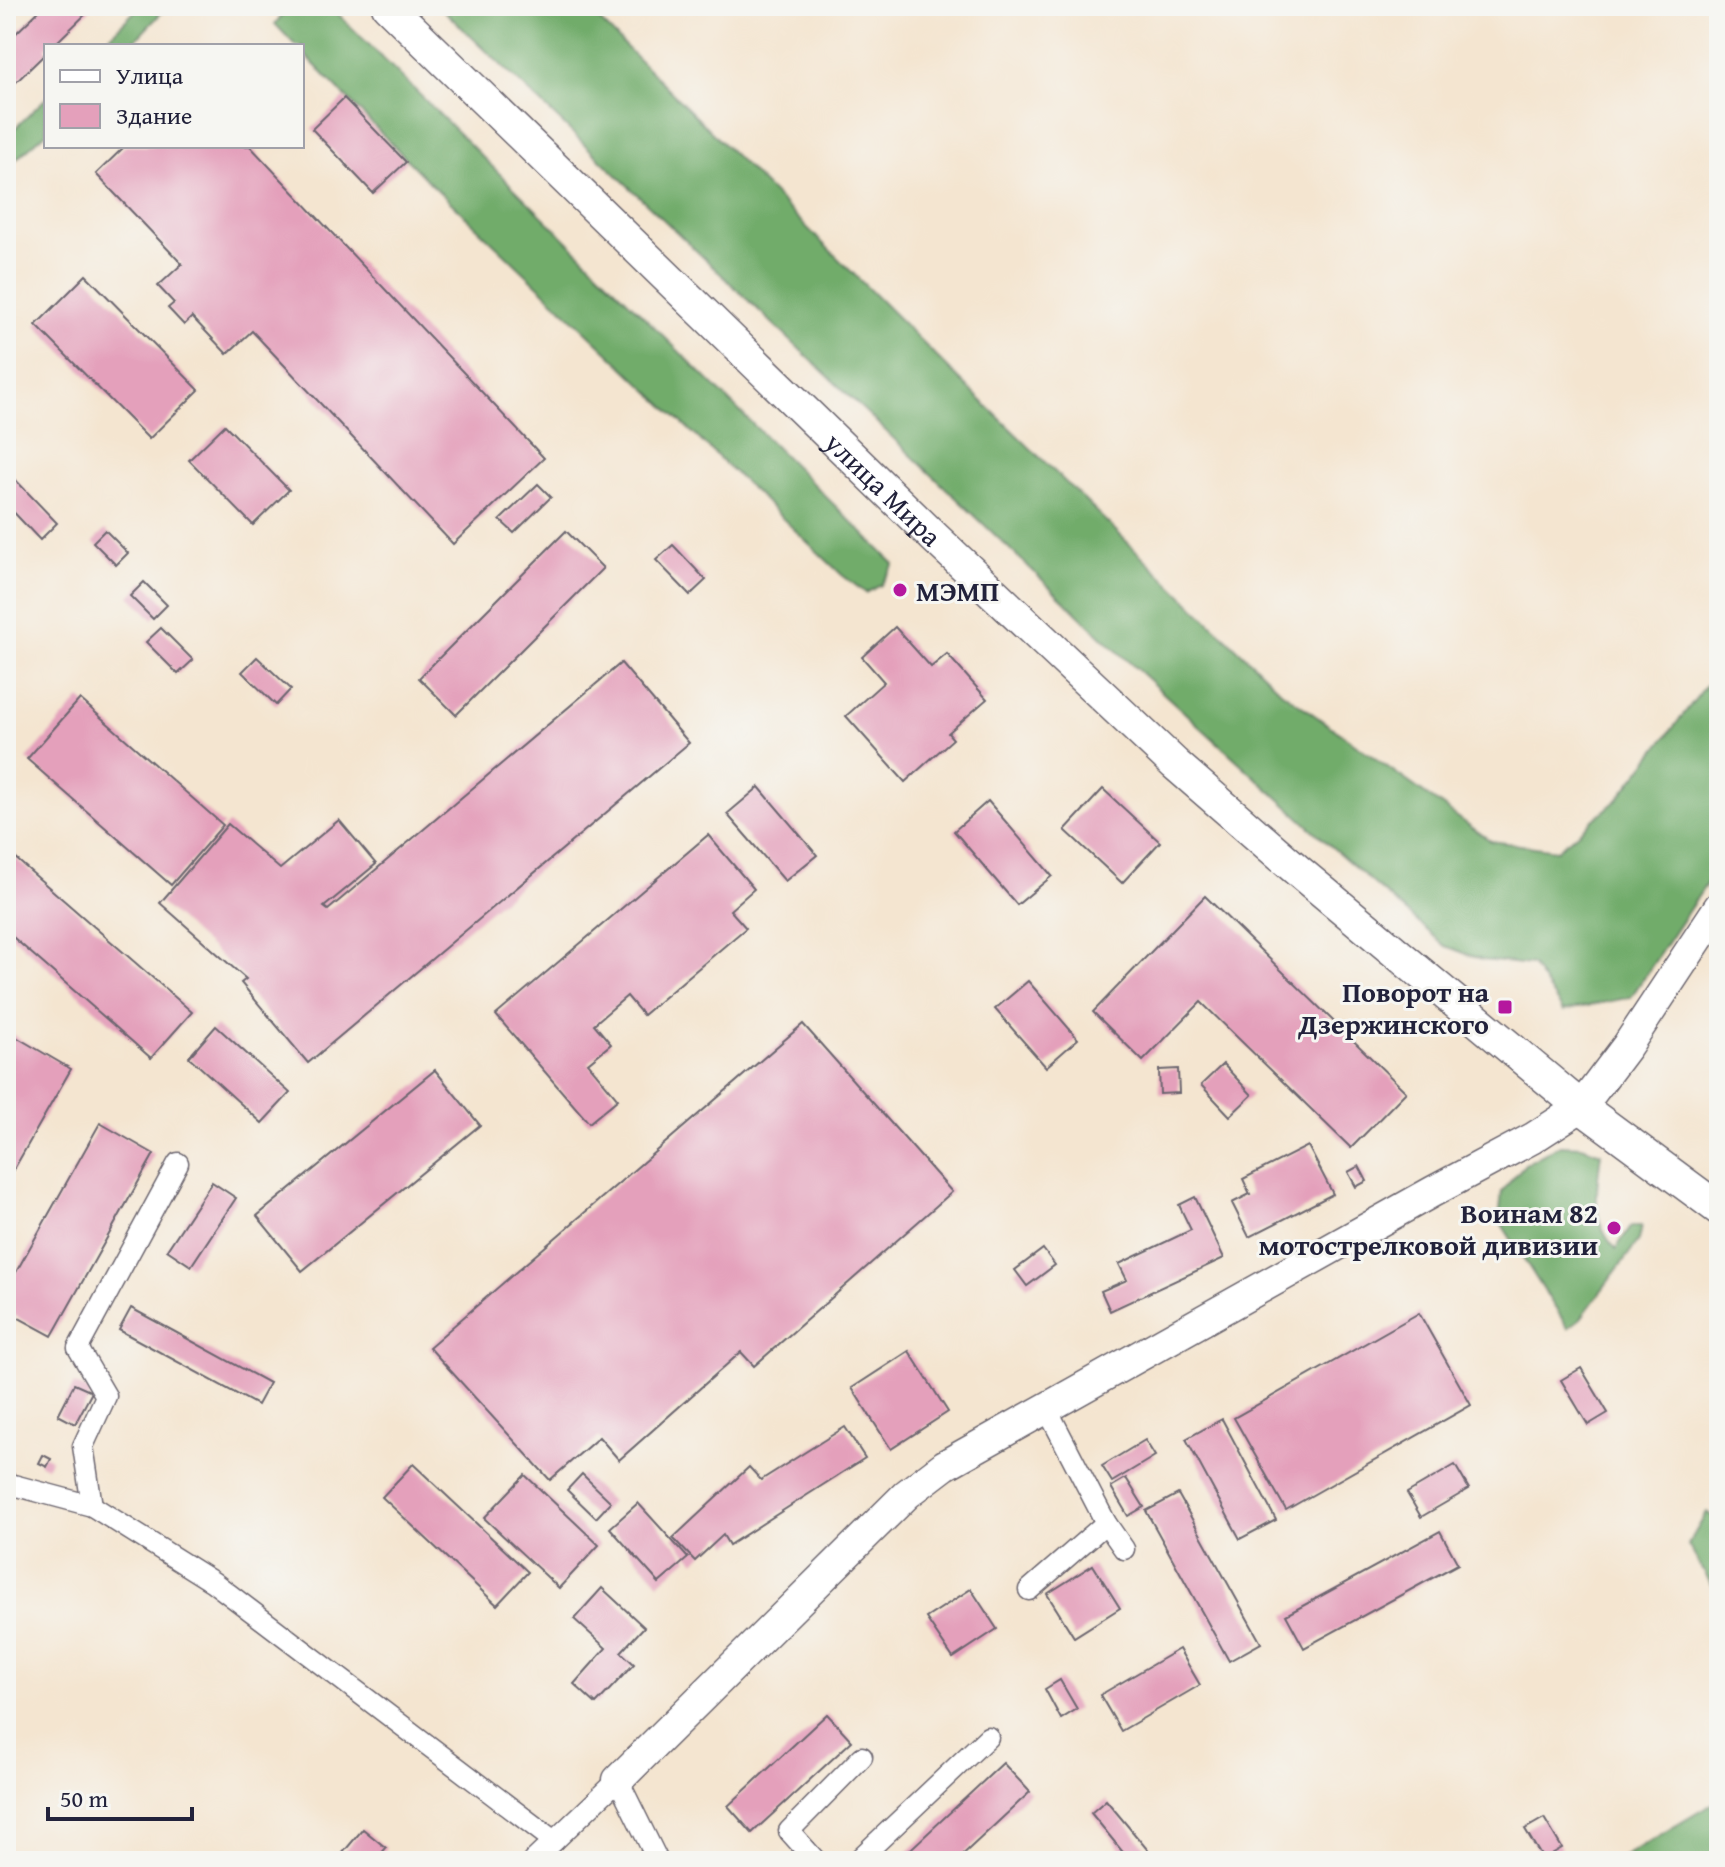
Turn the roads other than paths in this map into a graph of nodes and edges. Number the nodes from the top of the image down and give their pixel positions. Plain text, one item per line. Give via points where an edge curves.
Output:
1 (388, 6) edge
2 (1719, 907) edge
3 (1581, 1107) junction
4 (178, 1163) dead end
5 (1719, 1209) edge
6 (1046, 1407) junction
7 (6, 1483) edge
8 (92, 1506) junction
9 (1106, 1523) junction
10 (1124, 1549) dead end
11 (1029, 1590) dead end
12 (988, 1737) dead end
13 (862, 1757) dead end
14 (618, 1780) junction
15 (554, 1841) junction
16 (533, 1861) edge
17 (658, 1861) edge
18 (816, 1861) edge
19 (857, 1861) edge

1 - 3 main road, улица Мира via 1175,764
2 - 3 street
3 - 5 main road, улица Мира
3 - 6 street
4 - 8 street via 78,1348 106,1396 83,1446
6 - 9 street
6 - 14 street via 974,1447 907,1494
7 - 8 street
8 - 15 street via 213,1582
9 - 10 street
9 - 11 street
12 - 19 street
13 - 18 street via 789,1831
14 - 15 street
14 - 17 street
15 - 16 street

